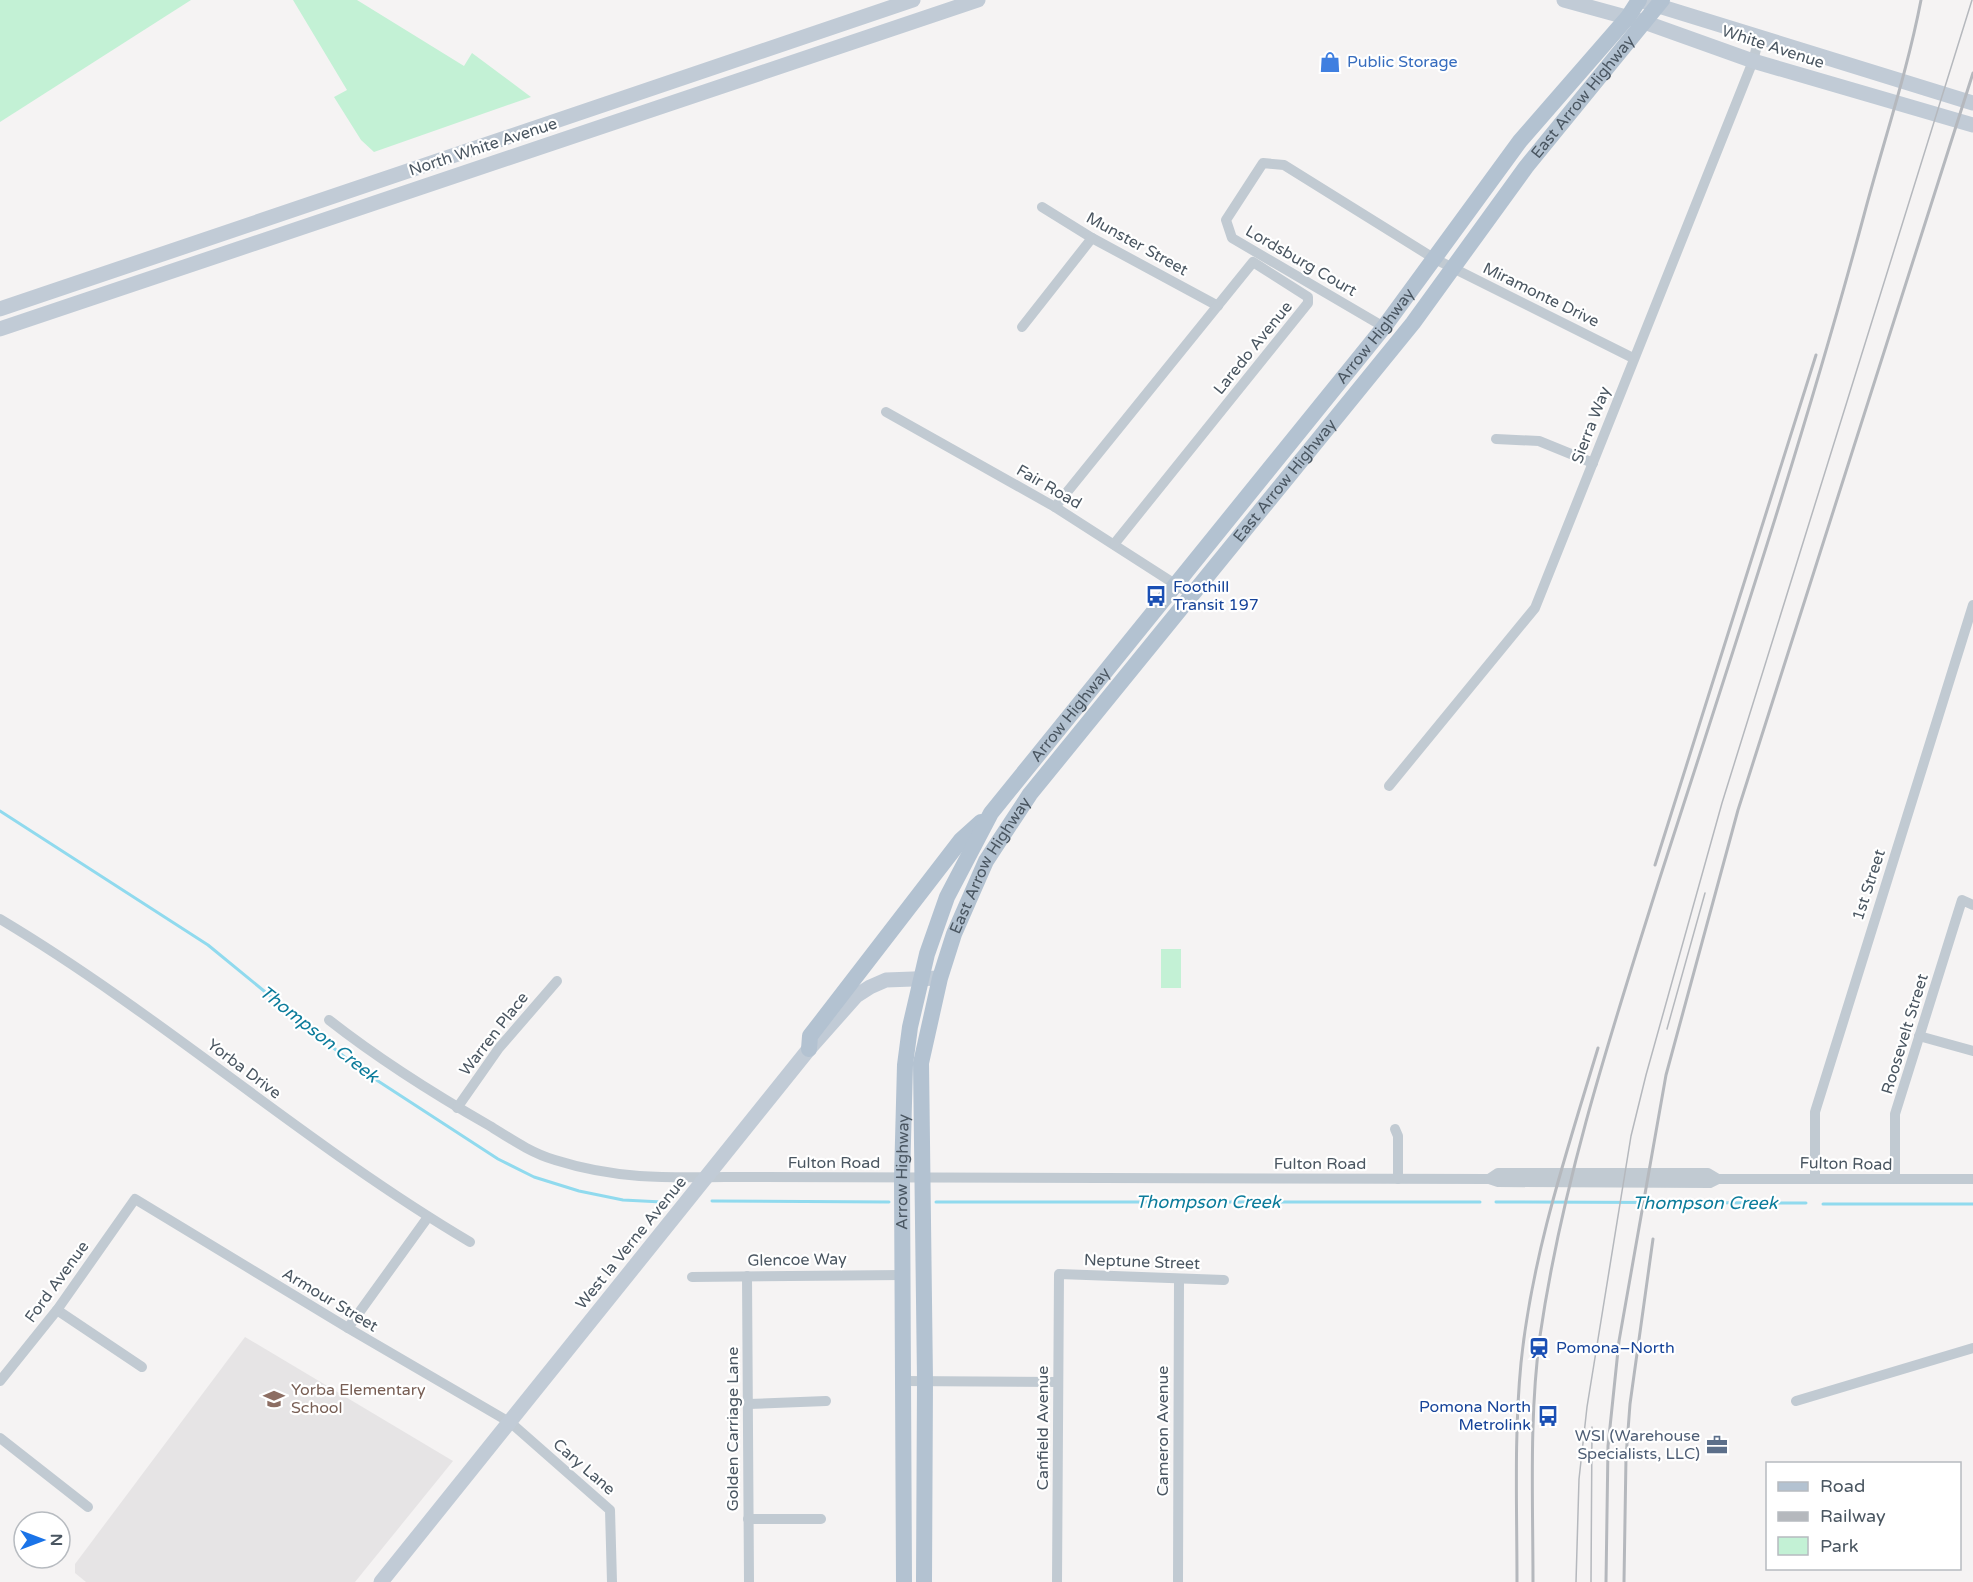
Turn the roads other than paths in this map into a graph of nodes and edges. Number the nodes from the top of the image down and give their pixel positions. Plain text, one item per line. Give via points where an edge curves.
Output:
1 (913, 0) edge
2 (978, 0) edge
3 (1564, 0) edge
4 (1650, 2) edge
5 (1636, 20) junction
6 (1759, 38) junction
7 (1753, 61) junction
8 (1973, 103) edge
9 (1973, 125) edge
10 (1042, 207) dead end
11 (1092, 238) junction
12 (1435, 259) junction
13 (1453, 269) junction
14 (1218, 306) junction
15 (0, 309) edge
16 (1022, 327) dead end
17 (1384, 327) junction
18 (0, 329) edge
19 (1633, 358) junction
20 (886, 412) dead end
21 (1496, 439) dead end
22 (1593, 463) junction
23 (1055, 507) junction
24 (1115, 543) junction
25 (1177, 584) junction
26 (1192, 595) junction
27 (1973, 605) edge
28 (1389, 786) dead end
29 (991, 813) junction
30 (1008, 825) junction
31 (1973, 905) edge
32 (0, 919) edge
33 (920, 978) junction
34 (940, 978) junction
35 (557, 981) dead end
36 (329, 1020) dead end
37 (1919, 1036) junction
38 (809, 1049) junction
39 (1973, 1051) edge
40 (457, 1108) junction
41 (1395, 1129) dead end
42 (706, 1177) junction
43 (902, 1178) junction
44 (922, 1178) junction
45 (1815, 1178) junction
46 (1398, 1179) junction
47 (1895, 1179) junction
48 (1973, 1179) edge
49 (135, 1199) joint
50 (428, 1217) junction
51 (470, 1242) dead end
52 (1059, 1274) joint
53 (903, 1275) junction
54 (692, 1276) dead end
55 (747, 1276) junction
56 (1179, 1279) junction
57 (1224, 1280) dead end
58 (57, 1310) junction
59 (348, 1329) junction
60 (1973, 1348) edge
61 (142, 1367) dead end
62 (925, 1380) junction
63 (0, 1381) edge
64 (904, 1381) junction
65 (1058, 1382) junction
66 (826, 1401) dead end
67 (1796, 1401) dead end
68 (748, 1404) junction
69 (511, 1423) junction
70 (0, 1438) edge
71 (88, 1507) dead end
72 (748, 1519) junction
73 (821, 1519) dead end
74 (381, 1582) edge
75 (612, 1582) edge
76 (749, 1582) edge
77 (904, 1582) edge
78 (924, 1582) edge
79 (1057, 1582) edge
80 (1178, 1582) edge

1 - 15 main road, North White Avenue
2 - 18 main road, North White Avenue
3 - 5 main road, White Avenue
4 - 5 main road, Arrow Highway
4 - 6 main road, White Avenue
5 - 7 main road, White Avenue
5 - 12 main road, Arrow Highway via 1520,141
5 - 13 main road, East Arrow Highway
6 - 7 street, Sierra Way
6 - 8 main road, White Avenue
7 - 9 main road, White Avenue
7 - 19 street, Sierra Way
10 - 11 street, Munster Street
11 - 14 street, Munster Street
11 - 16 street
12 - 13 street, Miramonte Drive
12 - 17 main road, Arrow Highway
12 - 17 street, Lordsburg Court via 1284,165 1263,163 1226,220 1232,238
13 - 19 street, Miramonte Drive
13 - 26 main road, East Arrow Highway
14 - 23 street, Laredo Avenue
14 - 24 street, Laredo Avenue via 1253,262 1308,297 1308,303
17 - 25 main road, Arrow Highway
19 - 22 street, Sierra Way
20 - 23 street, Fair Road
21 - 22 street via 1539,441
22 - 28 street, Sierra Way via 1535,608
23 - 24 street, Fair Road
24 - 25 street, Fair Road
25 - 26 street, Fair Road
25 - 29 main road, Arrow Highway
26 - 30 main road, East Arrow Highway
27 - 45 street, 1st Street via 1815,1112
29 - 30 street
29 - 33 main road, Arrow Highway via 947,897
29 - 38 main road via 961,840 810,1036
30 - 34 main road, East Arrow Highway via 971,890
31 - 37 street, Roosevelt Street via 1962,900
32 - 50 street, Yorba Drive via 81,969 299,1131
33 - 34 main road, West la Verne Avenue
33 - 38 main road, West la Verne Avenue via 886,980 856,996
33 - 43 main road, Arrow Highway via 905,1065
34 - 44 main road, Arrow Highway via 921,1063
35 - 40 street, Warren Place via 499,1048
36 - 40 street, Fulton Road
37 - 39 street
37 - 47 street, Roosevelt Street via 1895,1114
38 - 42 main road, West la Verne Avenue
40 - 42 street, Fulton Road via 538,1155 556,1161 623,1176 675,1180
41 - 46 street
42 - 43 street, Fulton Road
42 - 69 main road, West la Verne Avenue
43 - 44 street, Fulton Road
43 - 53 main road, Arrow Highway
44 - 46 street, Fulton Road
44 - 62 main road, Arrow Highway
45 - 46 street, Fulton Road via 1558,1184
45 - 47 street, Fulton Road
47 - 48 street, Fulton Road
49 - 58 street, Ford Avenue
49 - 59 street, Armour Street
50 - 51 street, Yorba Drive
50 - 59 street
52 - 56 street, Neptune Street
52 - 65 street, Canfield Avenue
53 - 55 street, Glencoe Way
53 - 64 main road, Arrow Highway
54 - 55 street, Glencoe Way
55 - 68 street, Golden Carriage Lane
56 - 57 street, Neptune Street
56 - 80 street, Cameron Avenue
58 - 61 street
58 - 63 street, Ford Avenue
59 - 69 street, Armour Street
60 - 67 street
62 - 64 street
62 - 65 street
62 - 78 main road, Arrow Highway
64 - 77 main road, Arrow Highway
65 - 79 street, Canfield Avenue
66 - 68 street
68 - 72 street, Golden Carriage Lane
69 - 74 main road, West la Verne Avenue
69 - 75 street, Cary Lane via 610,1510
70 - 71 street
72 - 73 street
72 - 76 street, Golden Carriage Lane

